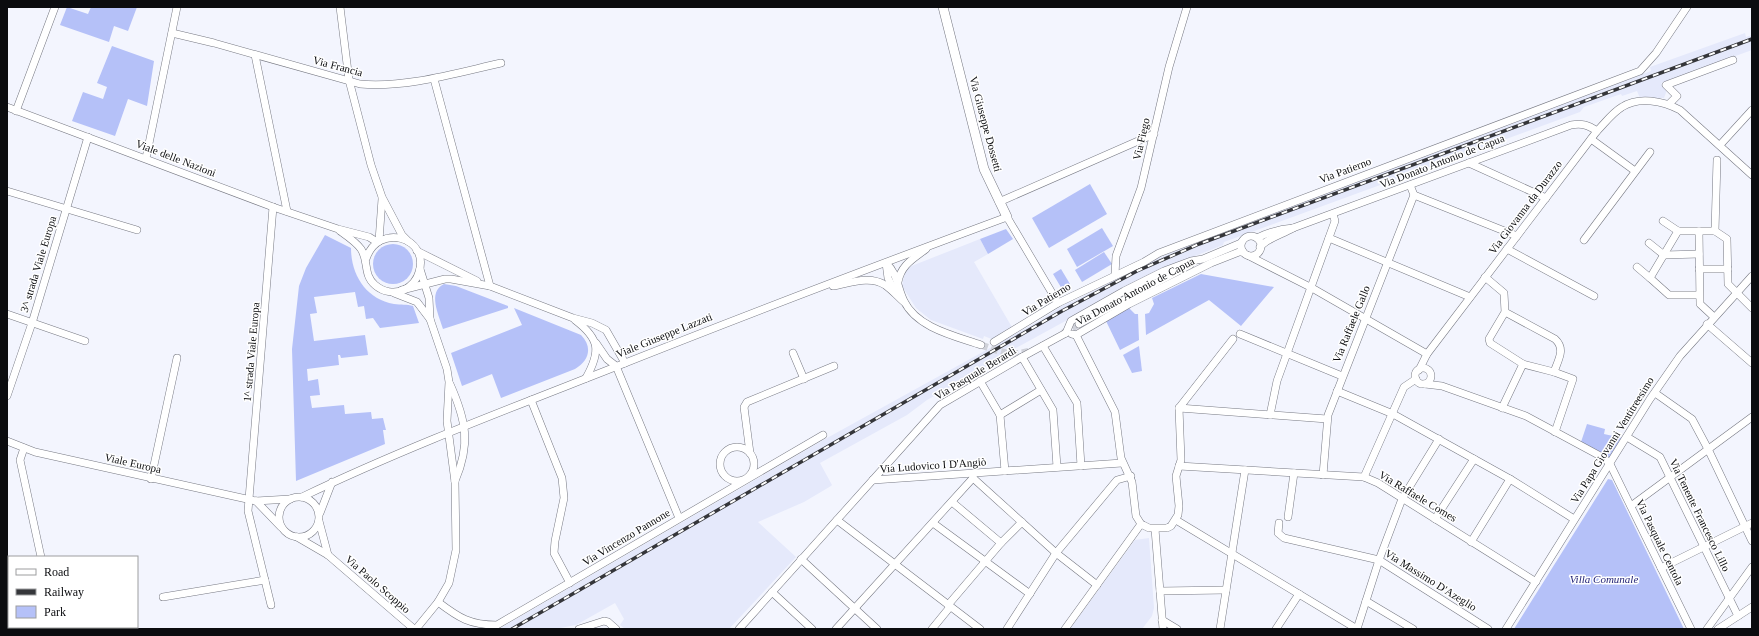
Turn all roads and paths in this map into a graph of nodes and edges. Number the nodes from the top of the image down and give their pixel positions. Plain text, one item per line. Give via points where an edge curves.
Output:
1 (55, 7) edge
2 (177, 7) edge
3 (340, 7) edge
4 (943, 7) edge
5 (1187, 7) edge
6 (1686, 7) edge
7 (172, 34) junction
8 (255, 55) junction
9 (1733, 60) dead end
10 (501, 63) dead end
11 (434, 79) junction
12 (349, 80) junction
13 (1670, 104) junction
14 (7, 107) edge
15 (16, 110) junction
16 (1752, 110) edge
17 (1597, 131) junction
18 (1154, 134) junction
19 (88, 137) junction
20 (1591, 139) junction
21 (1720, 145) junction
22 (1650, 152) dead end
23 (146, 158) junction
24 (1717, 160) dead end
25 (1469, 163) junction
26 (1635, 171) junction
27 (1752, 175) edge
28 (1410, 185) junction
29 (7, 191) edge
30 (1414, 195) junction
31 (382, 197) junction
32 (1546, 198) junction
33 (999, 202) junction
34 (274, 207) junction
35 (66, 210) junction
36 (287, 211) junction
37 (1333, 214) junction
38 (1007, 217) junction
39 (1663, 220) dead end
40 (1293, 228) junction
41 (338, 229) junction
42 (136, 230) dead end
43 (1678, 231) junction
44 (1699, 231) junction
45 (1715, 231) junction
46 (1517, 236) junction
47 (1257, 238) junction
48 (1329, 238) junction
49 (1584, 240) dead end
50 (378, 241) junction
51 (409, 242) junction
52 (1241, 243) junction
53 (1649, 243) dead end
54 (931, 245) junction
55 (1260, 247) junction
56 (1507, 249) junction
57 (417, 251) junction
58 (1246, 254) junction
59 (1699, 254) junction
60 (1664, 255) junction
61 (366, 259) junction
62 (1203, 259) junction
63 (886, 262) junction
64 (1211, 263) junction
65 (1387, 264) junction
66 (1637, 267) dead end
67 (420, 269) junction
68 (1699, 269) junction
69 (1728, 269) junction
70 (1115, 275) junction
71 (1172, 275) junction
72 (1752, 276) edge
73 (1485, 278) junction
74 (1650, 278) junction
75 (426, 284) junction
76 (486, 284) junction
77 (898, 284) junction
78 (816, 288) junction
79 (1312, 288) junction
80 (402, 290) junction
81 (392, 292) junction
82 (1736, 292) junction
83 (1700, 295) junction
84 (1594, 296) dead end
85 (1470, 297) junction
86 (904, 303) junction
87 (1058, 303) junction
88 (1752, 308) edge
89 (1505, 312) junction
90 (7, 314) edge
91 (1714, 317) junction
92 (573, 318) junction
93 (430, 319) junction
94 (1365, 320) junction
95 (32, 323) junction
96 (1079, 324) tunnel mouth
97 (1708, 324) junction
98 (1066, 333) junction
99 (1240, 334) dead end
100 (1076, 335) junction
101 (1233, 340) dead end
102 (85, 341) dead end
103 (994, 342) dead end
104 (596, 343) junction
105 (981, 345) tunnel mouth
106 (1043, 346) junction
107 (793, 353) dead end
108 (1288, 354) junction
109 (1427, 354) junction
110 (1022, 357) junction
111 (177, 358) dead end
112 (625, 363) junction
113 (1752, 363) edge
114 (1523, 364) junction
115 (616, 366) junction
116 (834, 366) dead end
117 (1419, 370) junction
118 (1554, 372) junction
119 (1430, 373) junction
120 (1342, 376) junction
121 (586, 378) junction
122 (804, 379) junction
123 (1416, 379) junction
124 (980, 381) junction
125 (449, 382) junction
126 (1426, 384) junction
127 (1442, 386) junction
128 (1041, 390) junction
129 (1338, 391) junction
130 (1654, 393) junction
131 (7, 396) edge
132 (531, 400) junction
133 (1179, 408) junction
134 (1502, 408) junction
135 (1393, 414) junction
136 (1000, 415) junction
137 (1270, 415) junction
138 (1752, 417) edge
139 (1327, 419) junction
140 (464, 426) junction
141 (1555, 432) junction
142 (448, 433) junction
143 (823, 435) dead end
144 (1627, 437) junction
145 (1439, 439) junction
146 (7, 441) edge
147 (24, 448) junction
148 (1708, 449) junction
149 (750, 453) junction
150 (1474, 459) junction
151 (1122, 463) junction
152 (1610, 464) junction
153 (1081, 466) junction
154 (1179, 466) junction
155 (1057, 467) junction
156 (1245, 470) junction
157 (1005, 471) junction
158 (1294, 473) junction
159 (1323, 475) junction
160 (973, 476) junction
161 (1131, 476) junction
162 (1364, 477) junction
163 (1670, 478) junction
164 (151, 479) junction
165 (746, 479) junction
166 (1510, 479) junction
167 (873, 480) junction
168 (332, 482) junction
169 (455, 482) junction
170 (302, 497) junction
171 (290, 499) junction
172 (1402, 499) junction
173 (252, 500) junction
174 (952, 502) junction
175 (1631, 506) junction
176 (320, 517) junction
177 (1288, 517) dead end
178 (680, 518) junction
179 (1435, 519) junction
180 (1574, 519) junction
181 (837, 520) junction
182 (1176, 520) junction
183 (1022, 522) junction
184 (933, 523) junction
185 (1279, 523) dead end
186 (1752, 523) edge
187 (1141, 524) junction
188 (1745, 527) junction
189 (282, 528) junction
190 (1155, 529) junction
191 (298, 537) junction
192 (1752, 541) edge
193 (1471, 542) junction
194 (1001, 543) junction
195 (1703, 547) junction
196 (1056, 553) junction
197 (1233, 554) junction
198 (328, 555) junction
199 (41, 556) edge
200 (801, 559) junction
201 (1379, 560) junction
202 (986, 561) junction
203 (894, 564) junction
204 (1752, 567) edge
205 (1661, 568) junction
206 (265, 580) junction
207 (1536, 582) junction
208 (570, 583) junction
209 (1097, 585) junction
210 (1226, 590) junction
211 (1160, 591) junction
212 (772, 592) junction
213 (1030, 594) junction
214 (1299, 594) junction
215 (163, 597) dead end
216 (1729, 599) junction
217 (1366, 601) junction
218 (438, 602) junction
219 (271, 605) dead end
220 (949, 606) junction
221 (1752, 607) edge
222 (855, 608) junction
223 (1738, 616) junction
224 (1162, 620) junction
225 (599, 622) junction
226 (411, 628) edge
227 (743, 628) edge
228 (579, 629) edge
229 (594, 629) edge
230 (616, 629) edge
231 (812, 629) edge
232 (836, 629) edge
233 (877, 629) edge
234 (932, 629) edge
235 (980, 629) edge
236 (1007, 629) edge
237 (1065, 629) edge
238 (1162, 629) edge
239 (1177, 629) edge
240 (1220, 629) edge
241 (1276, 629) edge
242 (1357, 629) edge
243 (1413, 629) edge
244 (1488, 629) edge
245 (1506, 629) edge
246 (1691, 629) edge
247 (1707, 629) edge
248 (1718, 629) edge

1 - 15 street
2 - 7 street
3 - 12 street
4 - 33 main road, Via Giuseppe Dossetti via 978,149
5 - 18 street, Via Fiego via 1168,67
6 - 70 street, Via Patierno via 1649,62 1640,71 1159,253
7 - 8 street, Via Francia
7 - 23 street
8 - 12 street, Via Francia
8 - 36 street
9 - 13 street via 1666,85 1677,96
10 - 11 street, Via Francia
11 - 12 street, Via Francia via 372,85
11 - 76 street
12 - 31 street
13 - 17 street, Via Giovanna da Durazzo via 1636,102 1623,106
13 - 21 street
14 - 15 street, Viale delle Nazioni
15 - 19 street, Viale delle Nazioni
16 - 21 street
17 - 20 street, Via Giovanna da Durazzo
17 - 25 street, Via Donato Antonio de Capua via 1580,123 1571,125
18 - 33 street
18 - 70 street, Via Fiego via 1141,188 1116,256
19 - 23 street, Viale delle Nazioni
19 - 35 street, 3^ strada Viale Europa
20 - 26 street
20 - 32 street, Via Giovanna da Durazzo
21 - 27 street
22 - 26 street
23 - 34 street, Viale delle Nazioni
24 - 45 street
25 - 28 street, Via Donato Antonio de Capua
25 - 32 street
26 - 49 street
28 - 30 street
28 - 37 street, Via Donato Antonio de Capua
29 - 35 street
30 - 46 street
30 - 65 street, Via Raffaele Gallo
31 - 50 street
31 - 51 street
32 - 46 street, Via Giovanna da Durazzo
33 - 38 main road, Via Giuseppe Dossetti
34 - 36 street, Viale delle Nazioni
34 - 173 street, 1^ strada Viale Europa
35 - 42 street
35 - 95 street, 3^ strada Viale Europa
36 - 41 street, Viale delle Nazioni
37 - 40 street, Via Donato Antonio de Capua
37 - 48 street via 1335,221
38 - 54 street, Viale Giuseppe Lazzati
38 - 87 street, Via Giuseppe Dossetti
39 - 43 street
40 - 47 street, Via Donato Antonio de Capua via 1281,229
40 - 55 street, Via Donato Antonio de Capua
41 - 50 street, Viale delle Nazioni
41 - 61 street, Viale delle Nazioni via 361,249
43 - 44 street
43 - 60 street
44 - 45 street
44 - 59 street
45 - 69 street via 1727,239
46 - 56 street, Via Giovanna da Durazzo
47 - 52 street, Via Donato Antonio de Capua via 1248,236
47 - 55 street
48 - 65 street
48 - 79 street
50 - 51 street via 394,237
50 - 61 street
51 - 57 street
52 - 58 street
52 - 62 street, Via Donato Antonio de Capua
53 - 60 street
54 - 63 street, Viale Giuseppe Lazzati
54 - 77 street via 903,268 899,274
55 - 58 street, Via Donato Antonio de Capua via 1255,255
56 - 73 street, Via Giovanna da Durazzo
56 - 84 street
57 - 67 street
57 - 76 street
58 - 64 street, Via Donato Antonio de Capua via 1239,252
58 - 79 street
59 - 60 street
59 - 68 street
60 - 74 street
61 - 81 street via 369,278 383,290
62 - 71 street
62 - 98 street, Via Donato Antonio de Capua via 1164,271 1124,292 1071,321
63 - 77 street via 893,270
63 - 78 street, Viale Giuseppe Lazzati
63 - 86 street via 886,272 892,287
64 - 71 street
64 - 100 street, Via Donato Antonio de Capua via 1129,304
65 - 85 street
65 - 94 street, Via Raffaele Gallo
66 - 74 street
67 - 75 street
67 - 80 street via 414,282
68 - 69 street
68 - 83 street
69 - 82 street via 1728,284
70 - 87 street, Via Patierno
71 - 96 street
72 - 82 street, Via Papa Giovanni Ventitreesimo
73 - 85 street, Via Giovanna da Durazzo
73 - 89 street via 1504,293
74 - 83 street via 1670,295
75 - 76 street via 452,279
75 - 80 street
75 - 93 street
76 - 92 street
77 - 86 street
78 - 86 street via 866,280 876,281 886,286
78 - 112 street, Viale Giuseppe Lazzati
79 - 94 street
79 - 108 street
80 - 81 street
81 - 93 street via 418,302
82 - 88 street
82 - 91 street, Via Papa Giovanni Ventitreesimo
83 - 91 street via 1700,304
85 - 109 street, Via Giovanna da Durazzo
86 - 105 street via 926,324
87 - 103 street, Via Patierno
89 - 114 street via 1489,339 1490,342
89 - 118 street via 1560,344 1562,350
90 - 95 street
91 - 97 street, Via Papa Giovanni Ventitreesimo
92 - 104 street via 585,328
92 - 112 street via 606,330
93 - 125 street
94 - 109 street
94 - 120 street, Via Raffaele Gallo
95 - 102 street
95 - 131 street, 3^ strada Viale Europa
97 - 113 street
97 - 130 street, Via Papa Giovanni Ventitreesimo via 1680,356
98 - 100 street, Via Donato Antonio de Capua
98 - 106 street, Via Pasquale Berardi
99 - 108 street
100 - 151 street via 1115,412
101 - 133 street
104 - 115 street via 607,359
104 - 121 street via 596,356
106 - 110 street, Via Pasquale Berardi
106 - 153 street via 1077,403
107 - 122 street
108 - 120 street
108 - 137 street via 1277,381
109 - 117 street, Via Giovanna da Durazzo
109 - 119 street
110 - 124 street, Via Pasquale Berardi
110 - 128 street
111 - 164 street
112 - 115 street, Viale Giuseppe Lazzati
114 - 118 street
114 - 134 street
115 - 121 street, Viale Giuseppe Lazzati
115 - 178 street
116 - 122 street
117 - 119 street via 1424,369
117 - 123 street
118 - 141 street via 1573,379
119 - 126 street
119 - 127 street
120 - 129 street, Via Raffaele Gallo
121 - 132 street, Viale Giuseppe Lazzati
122 - 149 street via 747,402 744,407
123 - 126 street via 1421,384
123 - 135 street via 1404,387
124 - 136 street
124 - 167 street, Via Pasquale Berardi via 940,406
125 - 140 street via 459,404
125 - 142 street
126 - 127 street
127 - 134 street
128 - 136 street
128 - 155 street via 1053,410
129 - 135 street
129 - 139 street, Via Raffaele Gallo
130 - 144 street, Via Papa Giovanni Ventitreesimo
130 - 148 street via 1692,419
132 - 140 street, Viale Giuseppe Lazzati
132 - 208 street via 563,482 564,498 554,553
133 - 137 street
133 - 154 street
134 - 141 street via 1526,416
135 - 145 street
135 - 162 street
136 - 157 street
137 - 139 street
138 - 148 street
139 - 159 street, Via Raffaele Gallo
140 - 142 street, Viale Giuseppe Lazzati
140 - 169 street via 464,454
141 - 152 street via 1604,458
142 - 168 street, Viale Giuseppe Lazzati
142 - 169 street
143 - 165 street, Via Vincenzo Pannone
144 - 152 street, Via Papa Giovanni Ventitreesimo
144 - 163 street, Via Tenente Francesco Lillo via 1660,457
145 - 150 street
145 - 172 street
146 - 147 street, Viale Europa
147 - 164 street, Viale Europa
147 - 199 street via 20,460
148 - 163 street
148 - 188 street
149 - 165 street via 754,463
149 - 165 street via 742,447 731,447 722,454 719,465 724,476 734,481
150 - 166 street
150 - 179 street
151 - 153 street, Via Ludovico I D'Angiò
151 - 161 street
152 - 175 street, Via Pasquale Centola
152 - 180 street, Via Papa Giovanni Ventitreesimo
153 - 155 street, Via Ludovico I D'Angiò
154 - 156 street, Via Raffaele Comes
154 - 182 street via 1176,476 1179,511
155 - 157 street, Via Ludovico I D'Angiò
156 - 158 street, Via Raffaele Comes
156 - 197 street
157 - 160 street, Via Ludovico I D'Angiò
158 - 159 street, Via Raffaele Comes
158 - 177 street
159 - 162 street, Via Raffaele Comes
160 - 167 street, Via Ludovico I D'Angiò
160 - 174 street
160 - 183 street
161 - 187 street via 1135,513
161 - 196 street via 1117,480
162 - 172 street, Via Raffaele Comes
163 - 175 street
163 - 195 street, Via Tenente Francesco Lillo
164 - 173 street, Viale Europa
165 - 178 street, Via Vincenzo Pannone
166 - 180 street
166 - 193 street
167 - 181 street, Via Ludovico I D'Angiò
168 - 170 street, Viale Giuseppe Lazzati
168 - 176 street
169 - 218 street via 456,550 449,583
170 - 171 street
170 - 176 street via 313,502
171 - 173 street, Viale Europa
171 - 189 street via 281,508 279,522
172 - 179 street, Via Raffaele Comes
172 - 201 street
173 - 189 street
173 - 206 street, 1^ strada Viale Europa via 248,511
174 - 184 street
174 - 194 street
175 - 205 street, Via Pasquale Centola
176 - 191 street via 318,526 309,535
176 - 198 street
178 - 208 street, Via Vincenzo Pannone
179 - 193 street, Via Raffaele Comes
180 - 207 street, Via Papa Giovanni Ventitreesimo
181 - 200 street, Via Ludovico I D'Angiò
181 - 203 street
182 - 190 street via 1167,528
182 - 197 street
183 - 194 street
183 - 196 street
184 - 202 street
184 - 203 street
185 - 201 street, Via Massimo D'Azeglio via 1278,533 1284,538
186 - 188 street
187 - 190 street
187 - 209 street
188 - 192 street
188 - 195 street
189 - 191 street via 291,536
190 - 211 street
191 - 198 street, Via Paolo Scoppio
193 - 207 street, Via Raffaele Comes
194 - 202 street
195 - 205 street
195 - 216 street, Via Tenente Francesco Lillo
196 - 209 street
196 - 213 street
197 - 210 street
197 - 214 street
198 - 226 street, Via Paolo Scoppio
200 - 212 street, Via Ludovico I D'Angiò
200 - 222 street
201 - 217 street
201 - 244 street, Via Massimo D'Azeglio
202 - 213 street
202 - 220 street
203 - 220 street
203 - 222 street
204 - 216 street
205 - 246 street, Via Pasquale Centola
206 - 215 street
206 - 219 street, 1^ strada Viale Europa
207 - 245 street, Via Papa Giovanni Ventitreesimo
208 - 218 street, Via Vincenzo Pannone via 497,626 478,625 455,615
209 - 237 street
210 - 211 street
210 - 240 street
211 - 224 street
212 - 227 street, Via Ludovico I D'Angiò
212 - 231 street
213 - 236 street
214 - 241 street
214 - 242 street
216 - 223 street, Via Tenente Francesco Lillo
216 - 247 street
217 - 242 street
217 - 243 street
218 - 226 street
220 - 234 street
220 - 235 street
221 - 223 street
222 - 232 street
222 - 233 street
223 - 248 street
224 - 238 street
224 - 239 street
225 - 228 street
225 - 229 street
225 - 230 street via 608,622

